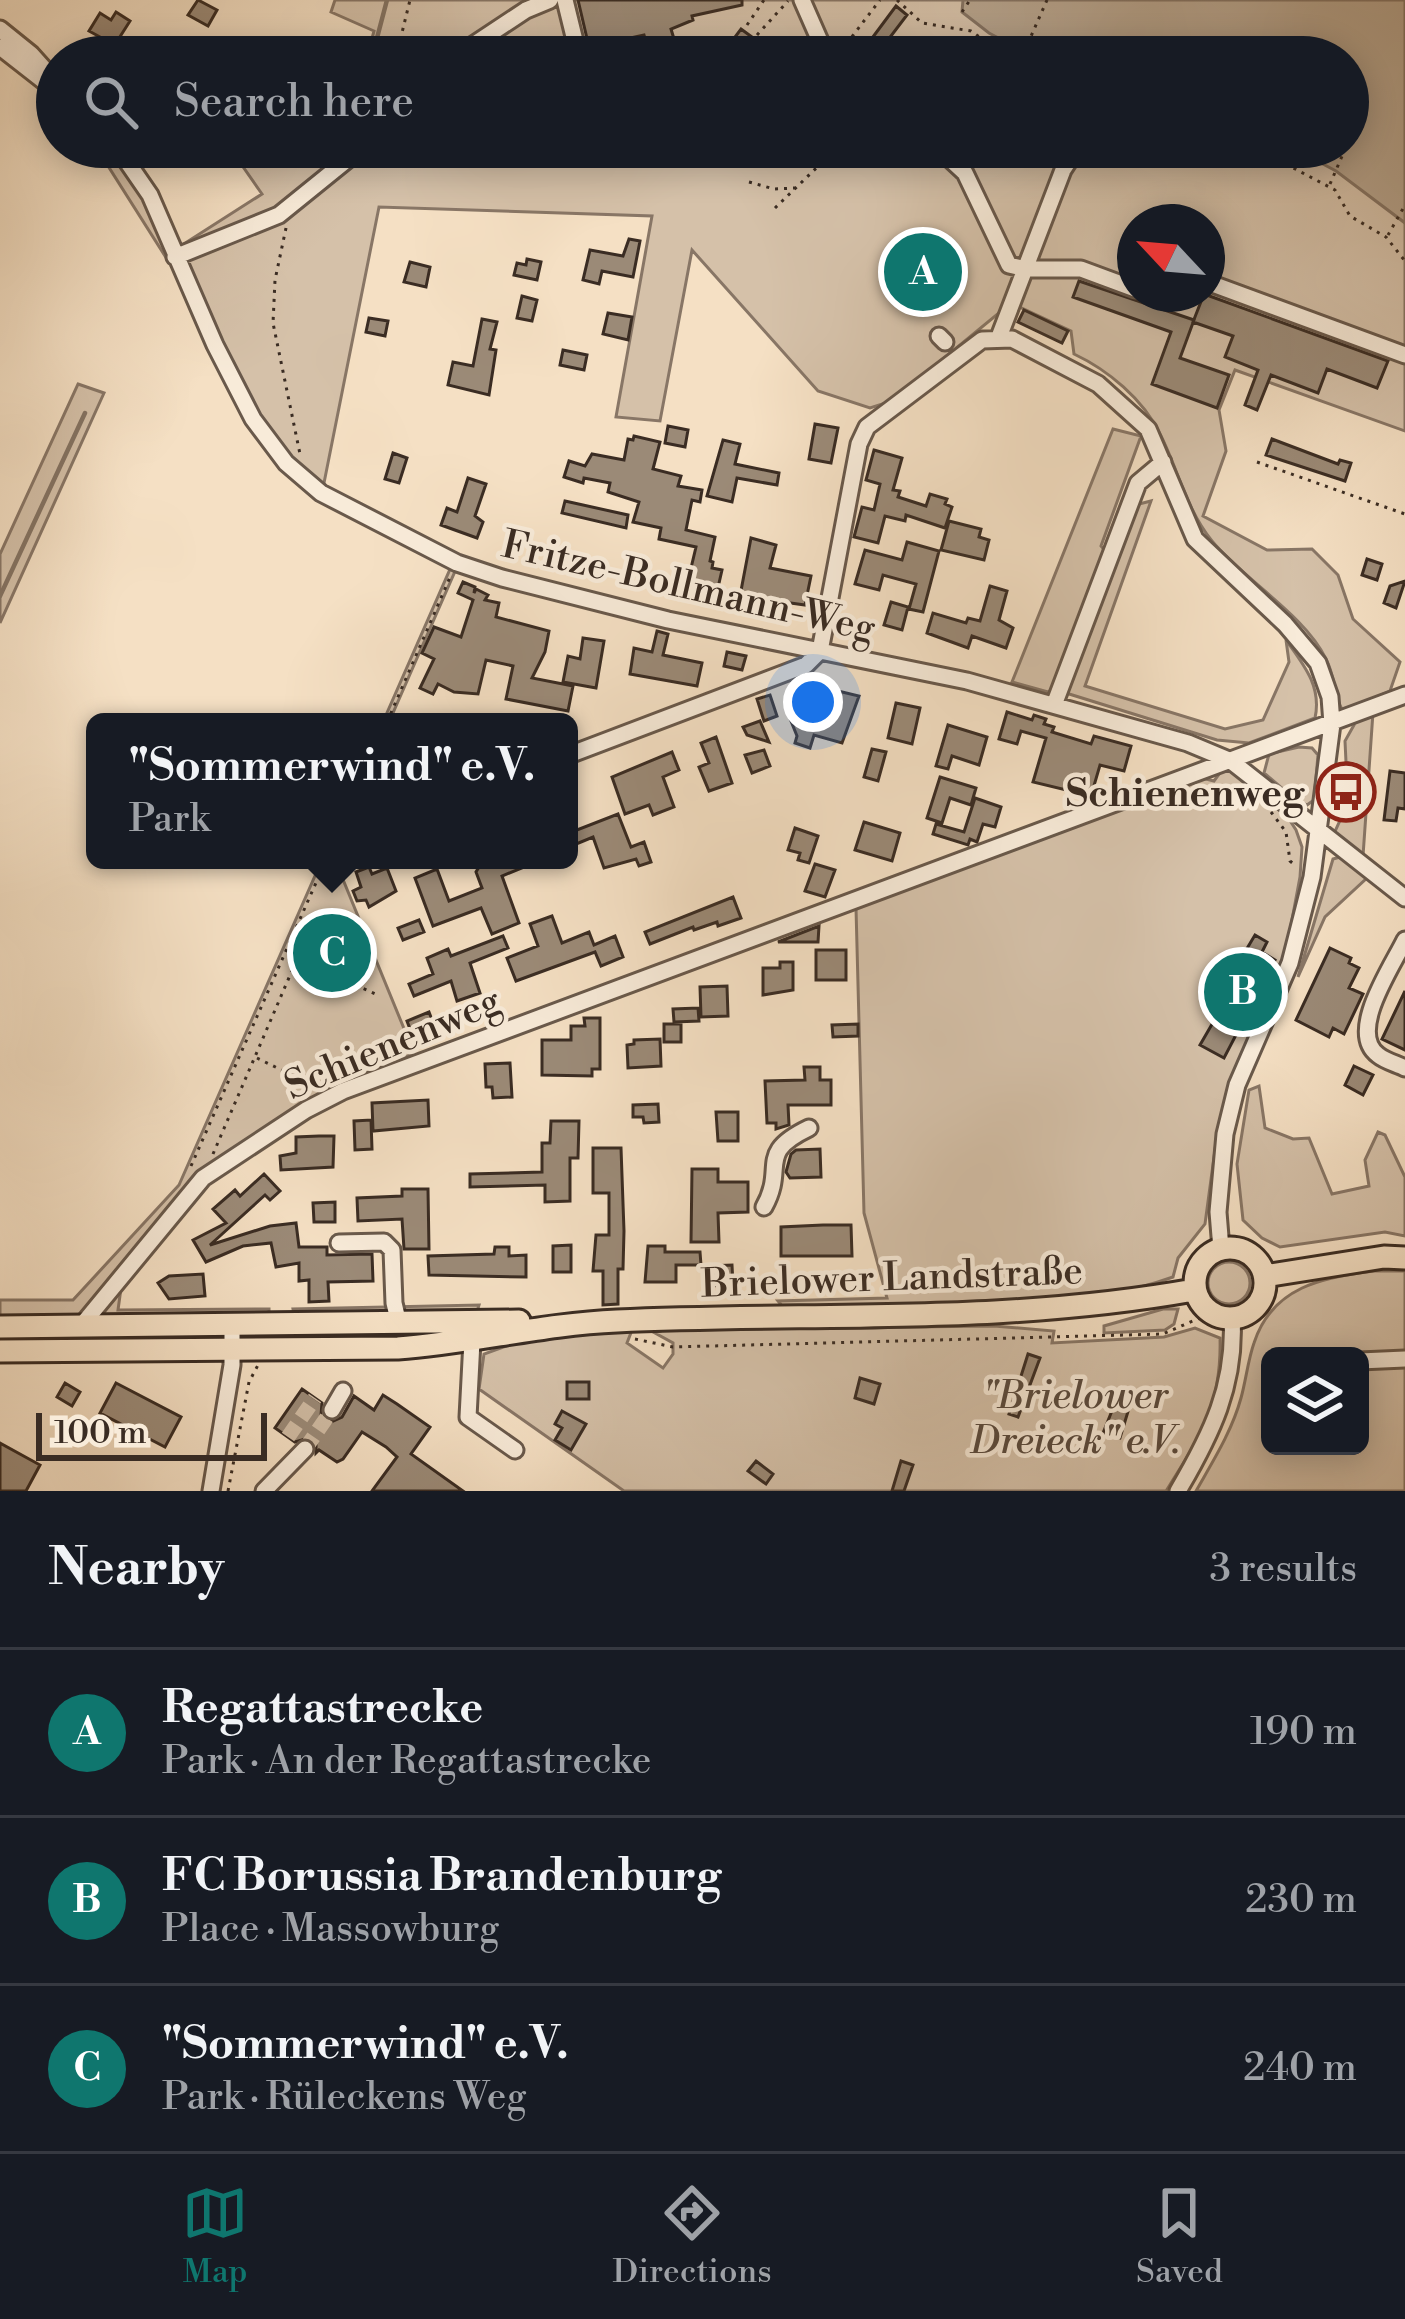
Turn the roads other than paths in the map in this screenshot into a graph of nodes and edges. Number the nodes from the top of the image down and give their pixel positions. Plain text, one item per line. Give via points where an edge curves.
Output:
1 (550, 0) edge
2 (565, 0) edge
3 (802, 0) edge
4 (0, 29) edge
5 (487, 36) edge
6 (574, 36) edge
7 (818, 36) edge
8 (0, 47) edge
9 (36, 60) edge
10 (36, 72) edge
11 (131, 168) edge
12 (336, 168) edge
13 (960, 168) edge
14 (1064, 168) edge
15 (176, 257) junction
16 (1026, 269) junction
17 (1117, 282) edge
18 (1225, 289) edge
19 (999, 337) junction
20 (1405, 355) edge
21 (1163, 462) junction
22 (820, 651) junction
23 (1405, 677) edge
24 (1401, 697) edge
25 (1054, 705) junction
26 (1332, 724) junction
27 (578, 752) edge
28 (1231, 761) junction
29 (1318, 832) junction
30 (1405, 898) edge
31 (1405, 940) edge
32 (1405, 1068) edge
33 (809, 1128) dead end
34 (764, 1207) dead end
35 (339, 1243) dead end
36 (1221, 1249) junction
37 (1405, 1258) edge
38 (1265, 1276) junction
39 (1195, 1289) junction
40 (1222, 1315) junction
41 (591, 1322) junction
42 (399, 1324) junction
43 (232, 1325) junction
44 (81, 1326) junction
45 (0, 1327) edge
46 (472, 1341) junction
47 (0, 1351) edge
48 (232, 1357) junction
49 (1405, 1359) edge
50 (1369, 1360) edge
51 (344, 1391) dead end
52 (332, 1410) tunnel mouth
53 (305, 1449) tunnel mouth
54 (515, 1450) dead end
55 (211, 1491) edge
56 (264, 1491) edge
57 (1178, 1491) edge

1 - 5 street
2 - 6 street
3 - 7 street
4 - 9 street
8 - 10 street
11 - 15 street, Fritze-Bollmann-Weg
12 - 15 street via 279,215
13 - 16 street via 1009,265
14 - 16 street
15 - 22 street, Fritze-Bollmann-Weg via 253,419 321,494 457,563 588,602
16 - 17 street via 1081,269
16 - 19 street
18 - 20 street
19 - 21 street via 1098,383 1148,430
19 - 22 street via 982,340 867,427
21 - 25 street via 1138,483
21 - 26 street via 1195,539 1318,663
22 - 25 street, Fritze-Bollmann-Weg
22 - 27 street via 806,665
23 - 24 street
24 - 26 street, Schienenweg
25 - 28 street, Fritze-Bollmann-Weg
26 - 28 street, Schienenweg
26 - 29 street
28 - 29 street, Fritze-Bollmann-Weg
28 - 44 street, Schienenweg via 305,1110 188,1191
29 - 30 street, Fritze-Bollmann-Weg
29 - 36 street via 1290,963 1237,1085 1220,1169
31 - 32 street via 1365,1038 1376,1054
33 - 34 street via 778,1147
35 - 42 street via 383,1242 392,1250
36 - 38 main road via 1248,1252
36 - 39 main road via 1202,1260
37 - 38 main road
38 - 40 main road via 1258,1304 1243,1316
39 - 40 main road
39 - 41 main road, Brielower Landstraße via 1022,1313
40 - 57 street via 1232,1369 1209,1438
41 - 42 main road, Brielower Landstraße
41 - 46 main road, Brielower Landstraße
42 - 43 main road, Brielower Landstraße
43 - 44 main road, Brielower Landstraße
43 - 48 street
44 - 45 main road, Brielower Landstraße
46 - 48 main road, Brielower Landstraße
46 - 54 street via 468,1417
47 - 48 main road, Brielower Landstraße
48 - 55 street
49 - 50 street
51 - 52 street
53 - 56 street

